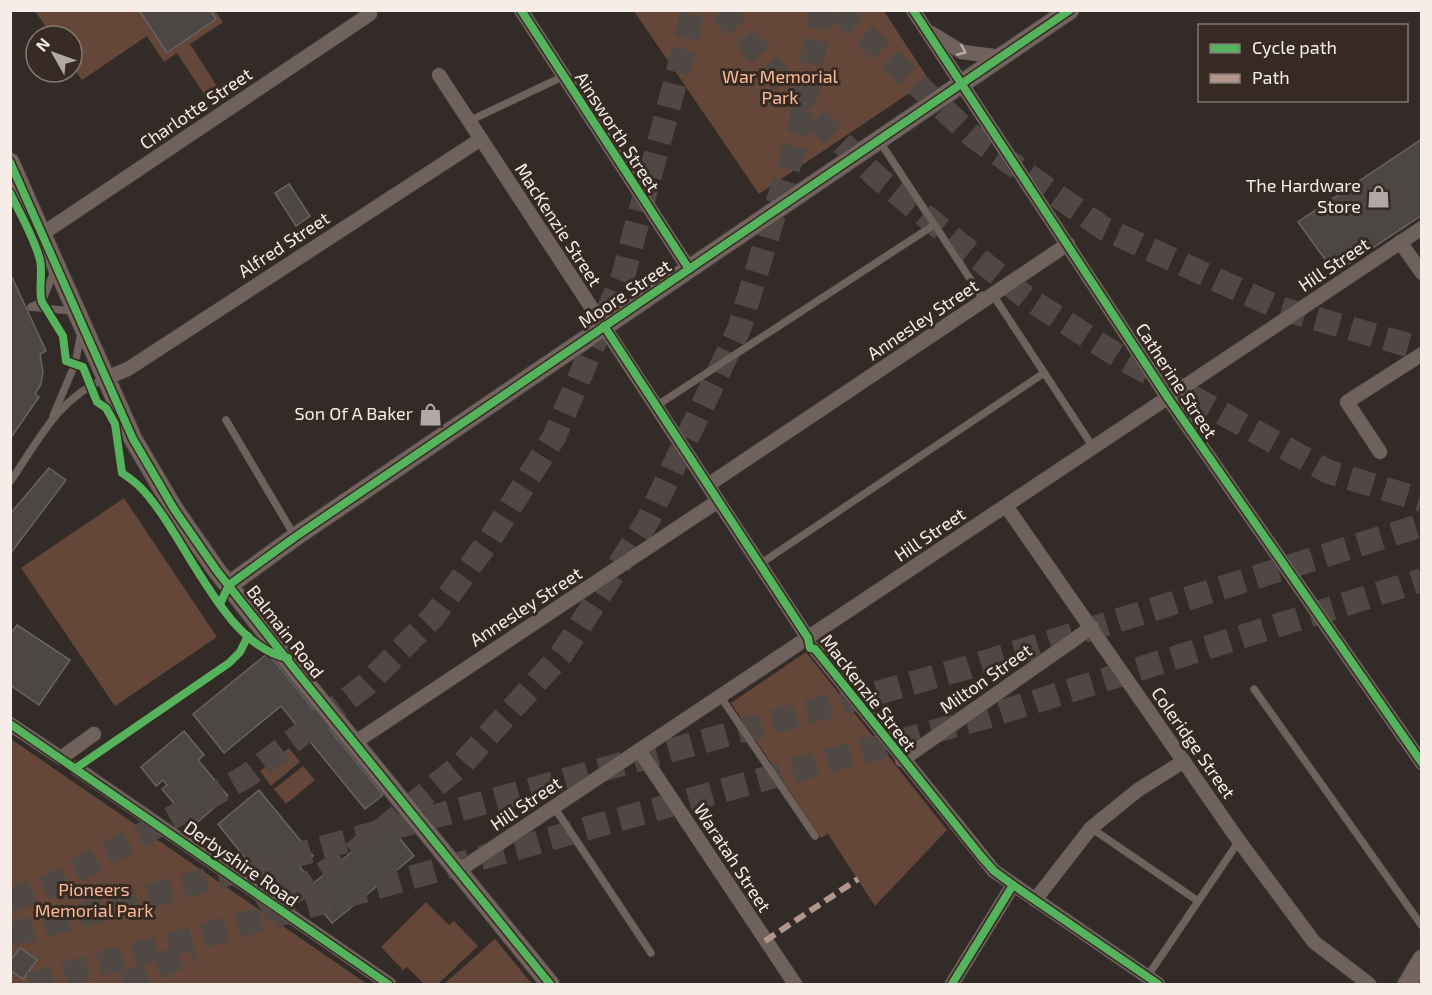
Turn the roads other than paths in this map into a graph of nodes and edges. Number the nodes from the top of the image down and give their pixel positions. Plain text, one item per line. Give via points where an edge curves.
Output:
1 (521, 10) edge
2 (913, 10) edge
3 (1070, 10) edge
4 (370, 14) dead end
5 (926, 30) junction
6 (1001, 57) junction
7 (439, 75) dead end
8 (564, 76) junction
9 (962, 83) junction
10 (469, 121) junction
11 (481, 139) junction
12 (879, 140) junction
13 (10, 162) edge
14 (934, 225) junction
15 (1422, 228) edge
16 (42, 234) junction
17 (1401, 242) junction
18 (1068, 244) junction
19 (56, 268) junction
20 (689, 269) junction
21 (1422, 273) edge
22 (989, 297) junction
23 (79, 319) junction
24 (604, 327) junction
25 (1422, 354) edge
26 (1044, 373) junction
27 (106, 378) junction
28 (1168, 398) junction
29 (656, 406) junction
30 (226, 420) dead end
31 (51, 421) junction
32 (1093, 447) junction
33 (1380, 452) dead end
34 (10, 482) edge
35 (708, 485) junction
36 (718, 501) junction
37 (1006, 506) junction
38 (295, 537) junction
39 (759, 564) junction
40 (229, 585) junction
41 (1092, 627) junction
42 (811, 644) junction
43 (1254, 689) dead end
44 (720, 696) junction
45 (10, 723) edge
46 (94, 734) dead end
47 (354, 743) junction
48 (639, 750) junction
49 (902, 760) junction
50 (1184, 761) junction
51 (1422, 763) edge
52 (76, 768) dead end
53 (554, 807) junction
54 (1091, 828) junction
55 (815, 836) dead end
56 (1239, 841) junction
57 (458, 871) junction
58 (1013, 885) junction
59 (1035, 900) junction
60 (1198, 901) junction
61 (1422, 926) edge
62 (651, 953) dead end
63 (1422, 958) edge
64 (1152, 981) edge
65 (388, 984) edge
66 (549, 984) edge
67 (795, 984) edge
68 (952, 984) edge
69 (1369, 984) edge
70 (1407, 984) edge

1 - 8 street, Ainsworth Street
2 - 5 street, Catherine Street
3 - 6 main road, Moore Street
4 - 16 street, Charlotte Street
5 -> 6 street, Catherine Street via 962,52
5 - 9 street, Catherine Street
6 - 9 main road, Moore Street
7 - 10 street, MacKenzie Street
8 - 10 lane
8 - 20 street, Ainsworth Street
9 - 12 main road, Moore Street
9 - 18 street, Catherine Street
10 - 11 street, MacKenzie Street
11 - 24 street, MacKenzie Street
11 - 27 street, Alfred Street via 128,369
12 - 14 lane
12 - 20 main road, Moore Street
13 - 16 main road, Balmain Road
14 - 22 lane
14 - 29 lane
15 - 17 street, Hill Street
16 - 19 main road, Balmain Road
17 - 21 street
17 - 28 street, Hill Street
18 - 22 street, Annesley Street
18 - 28 street, Catherine Street
19 - 23 main road, Balmain Road
19 - 23 lane via 42,302 31,307 64,308
20 - 24 main road, Moore Street
22 - 26 lane
22 - 35 street, Annesley Street
23 - 27 main road, Balmain Road
23 - 31 lane via 75,364
24 - 29 street, MacKenzie Street
24 - 38 main road, Moore Street
25 - 33 street via 1347,402
26 - 32 lane
26 - 39 lane
27 - 31 lane via 77,393
27 - 40 main road, Balmain Road via 144,459
28 - 32 street, Hill Street
28 - 51 street, Catherine Street
29 - 35 street, MacKenzie Street
30 - 38 lane
31 - 34 lane
32 - 37 street, Hill Street
35 - 36 street, MacKenzie Street
36 - 39 street, MacKenzie Street
36 - 47 street, Annesley Street
37 - 41 street, Coleridge Street
37 - 42 street, Hill Street
38 - 40 main road, Moore Street
39 - 42 street, MacKenzie Street
40 - 47 main road, Balmain Road
41 - 49 street, Milton Street
41 - 50 street, Coleridge Street
42 - 44 street, Hill Street
42 - 49 street, MacKenzie Street
43 - 61 lane
44 - 48 street, Hill Street
44 - 55 lane
45 - 46 street via 61,758
47 - 57 main road, Balmain Road
48 - 53 street, Hill Street
48 - 67 street, Waratah Street
49 - 58 street, MacKenzie Street via 994,871
50 - 54 street via 1138,790
50 - 56 street, Coleridge Street
52 - 65 street, Derbyshire Road
53 - 57 street, Hill Street
53 - 62 lane
54 - 59 street
54 - 60 lane
56 - 60 lane
56 - 69 street, Coleridge Street via 1314,942
57 - 66 main road, Balmain Road
58 - 59 street, MacKenzie Street
58 - 68 street
59 - 64 street, MacKenzie Street
60 - 64 lane
63 - 70 main road

